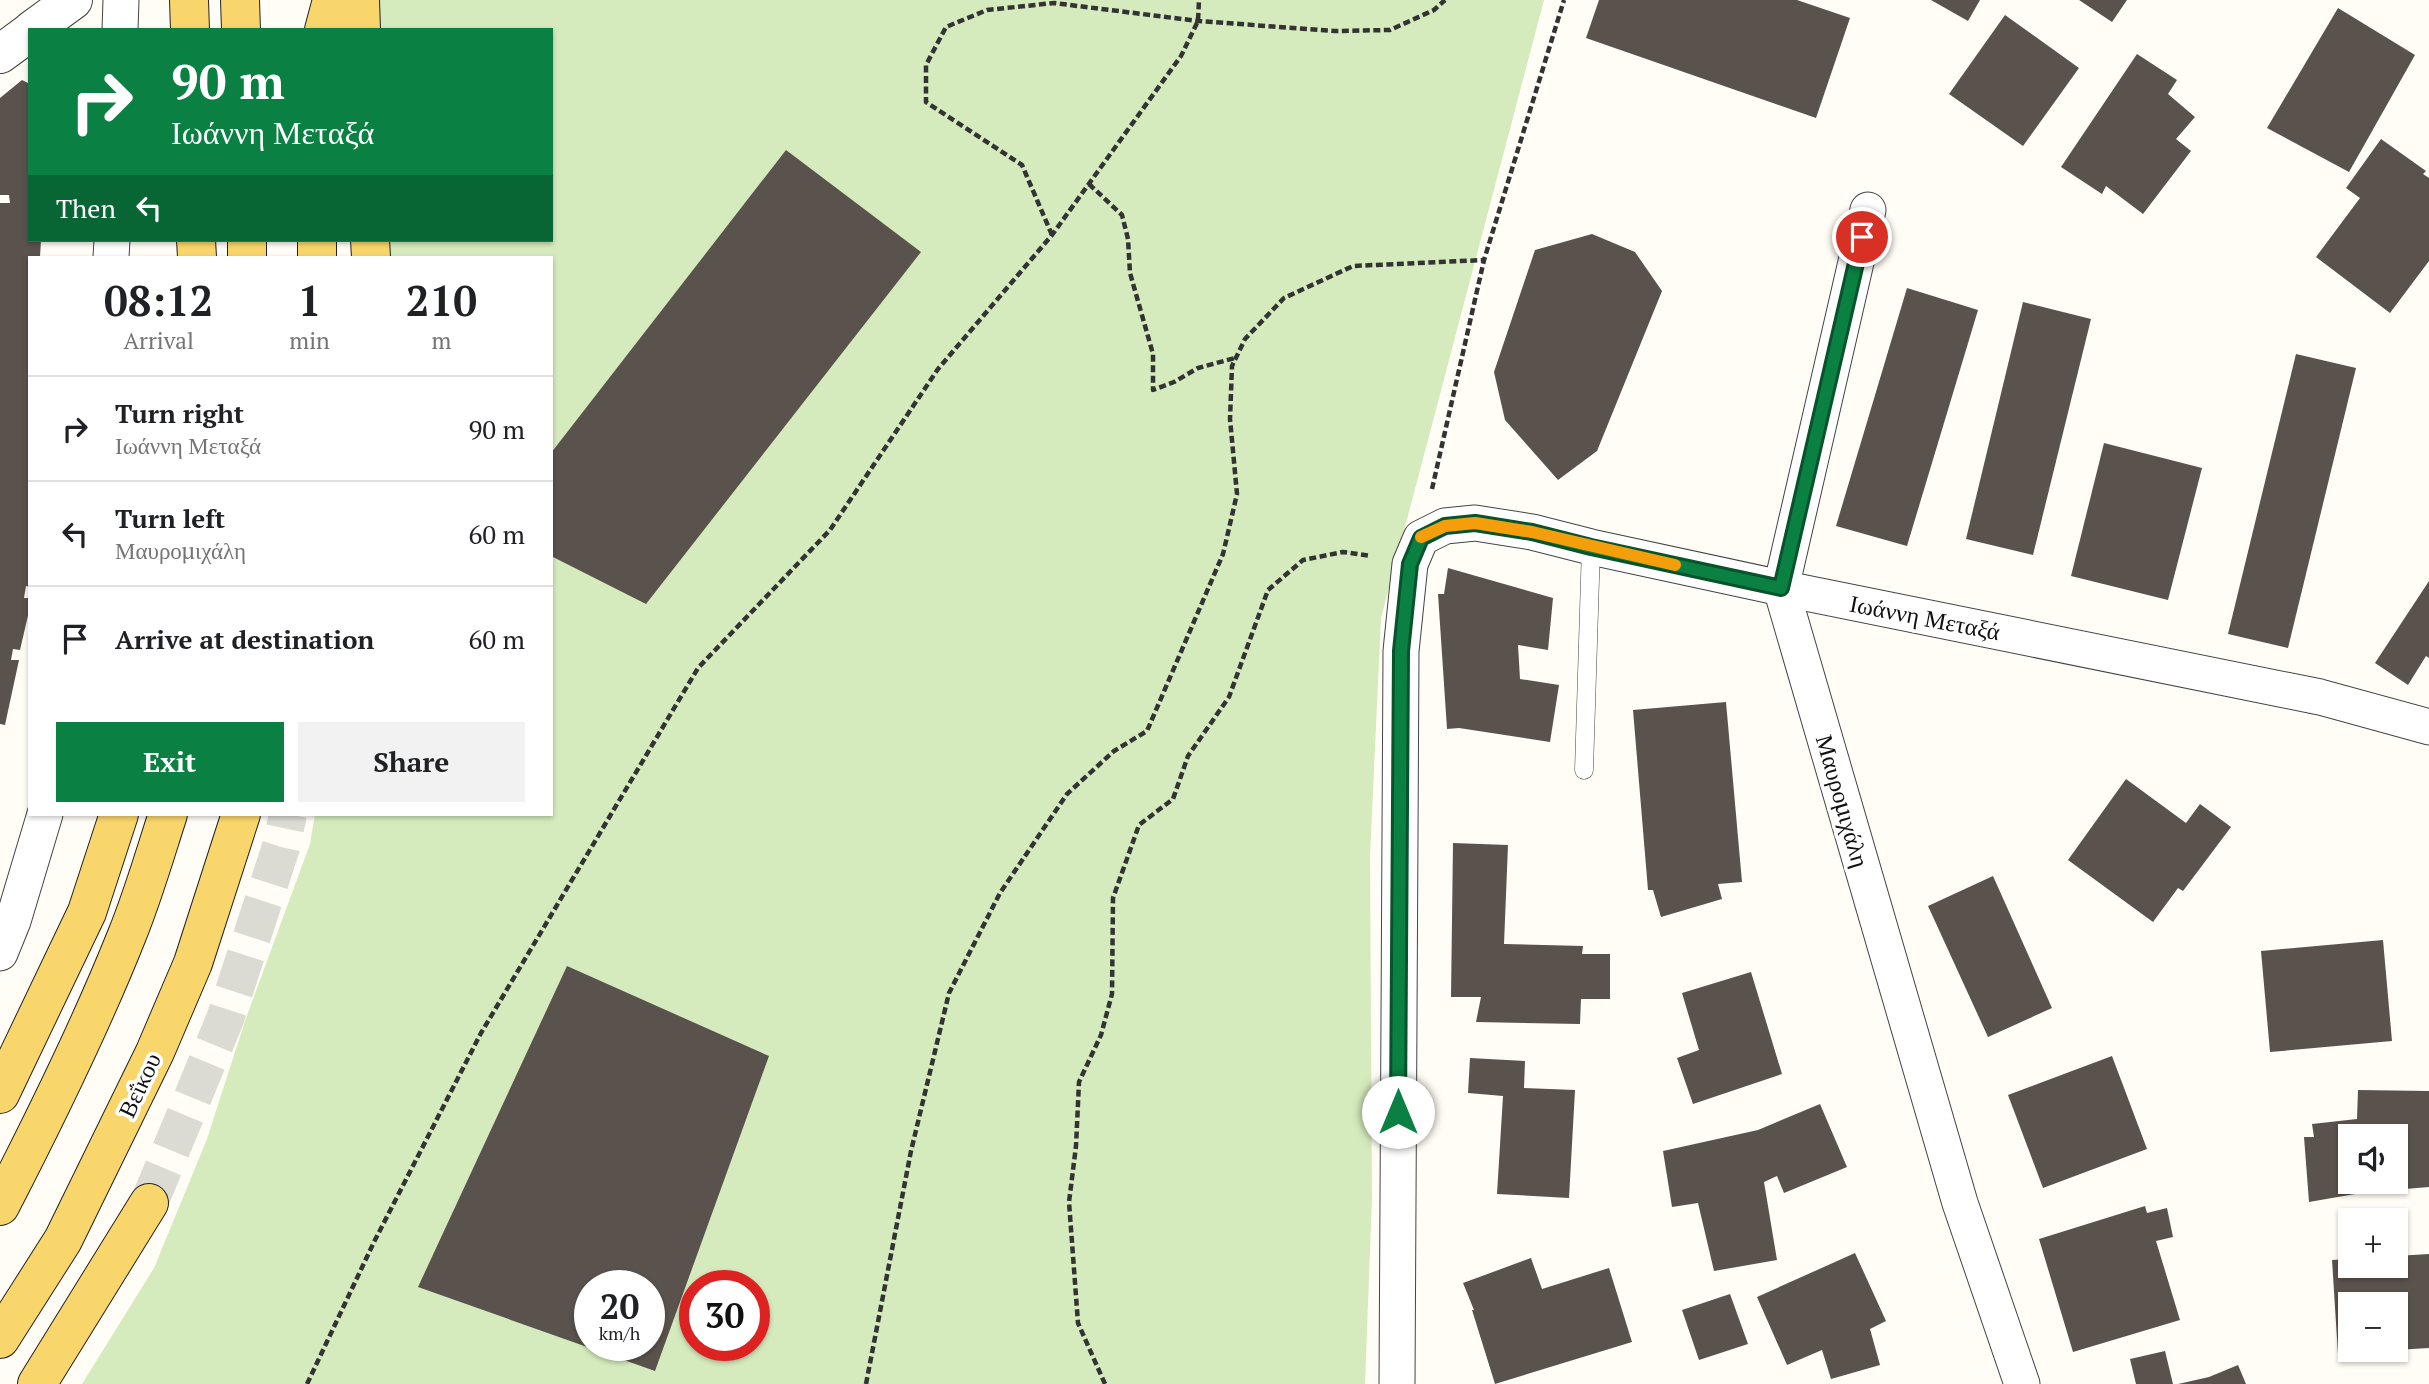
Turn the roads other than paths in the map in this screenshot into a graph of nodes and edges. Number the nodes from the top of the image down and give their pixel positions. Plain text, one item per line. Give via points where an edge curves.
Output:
1 (73, 0) edge
2 (121, 0) edge
3 (189, 0) edge
4 (240, 0) edge
5 (310, 0) edge
6 (332, 0) edge
7 (360, 0) edge
8 (35, 28) edge
9 (120, 28) edge
10 (190, 28) edge
11 (241, 28) edge
12 (311, 28) edge
13 (325, 28) edge
14 (361, 28) edge
15 (28, 33) edge
16 (0, 54) edge
17 (1868, 210) dead end
18 (1591, 547) junction
19 (1781, 588) junction
20 (2429, 727) edge
21 (1584, 771) dead end
22 (44, 816) edge
23 (118, 816) edge
24 (167, 816) edge
25 (240, 816) edge
26 (7, 915) edge
27 (0, 953) edge
28 (0, 1094) edge
29 (149, 1203) tunnel mouth
30 (0, 1206) edge
31 (0, 1339) edge
32 (37, 1384) edge
33 (1397, 1384) edge
34 (2022, 1384) edge

1 - 8 street
2 - 9 street
3 - 10 main road
4 - 11 main road
5 - 12 main road
6 - 13 main road
7 - 14 main road
15 - 16 street
17 - 19 street, Μαυρομιχάλη
18 - 19 street, Ιωάννη Μεταξά
18 - 21 lane
18 - 33 street, Ιωάννη Μεταξά via 1475,523 1445,526 1415,551 1401,651
19 - 20 street, Ιωάννη Μεταξά via 2320,697
19 - 34 street, Μαυρομιχάλη via 1960,1203
22 - 26 street
23 - 28 main road via 87,912
24 - 30 main road via 128,933 49,1110
25 - 31 main road, Βεΐκου via 193,963 155,1052 63,1240
26 - 27 street
29 - 32 main road

